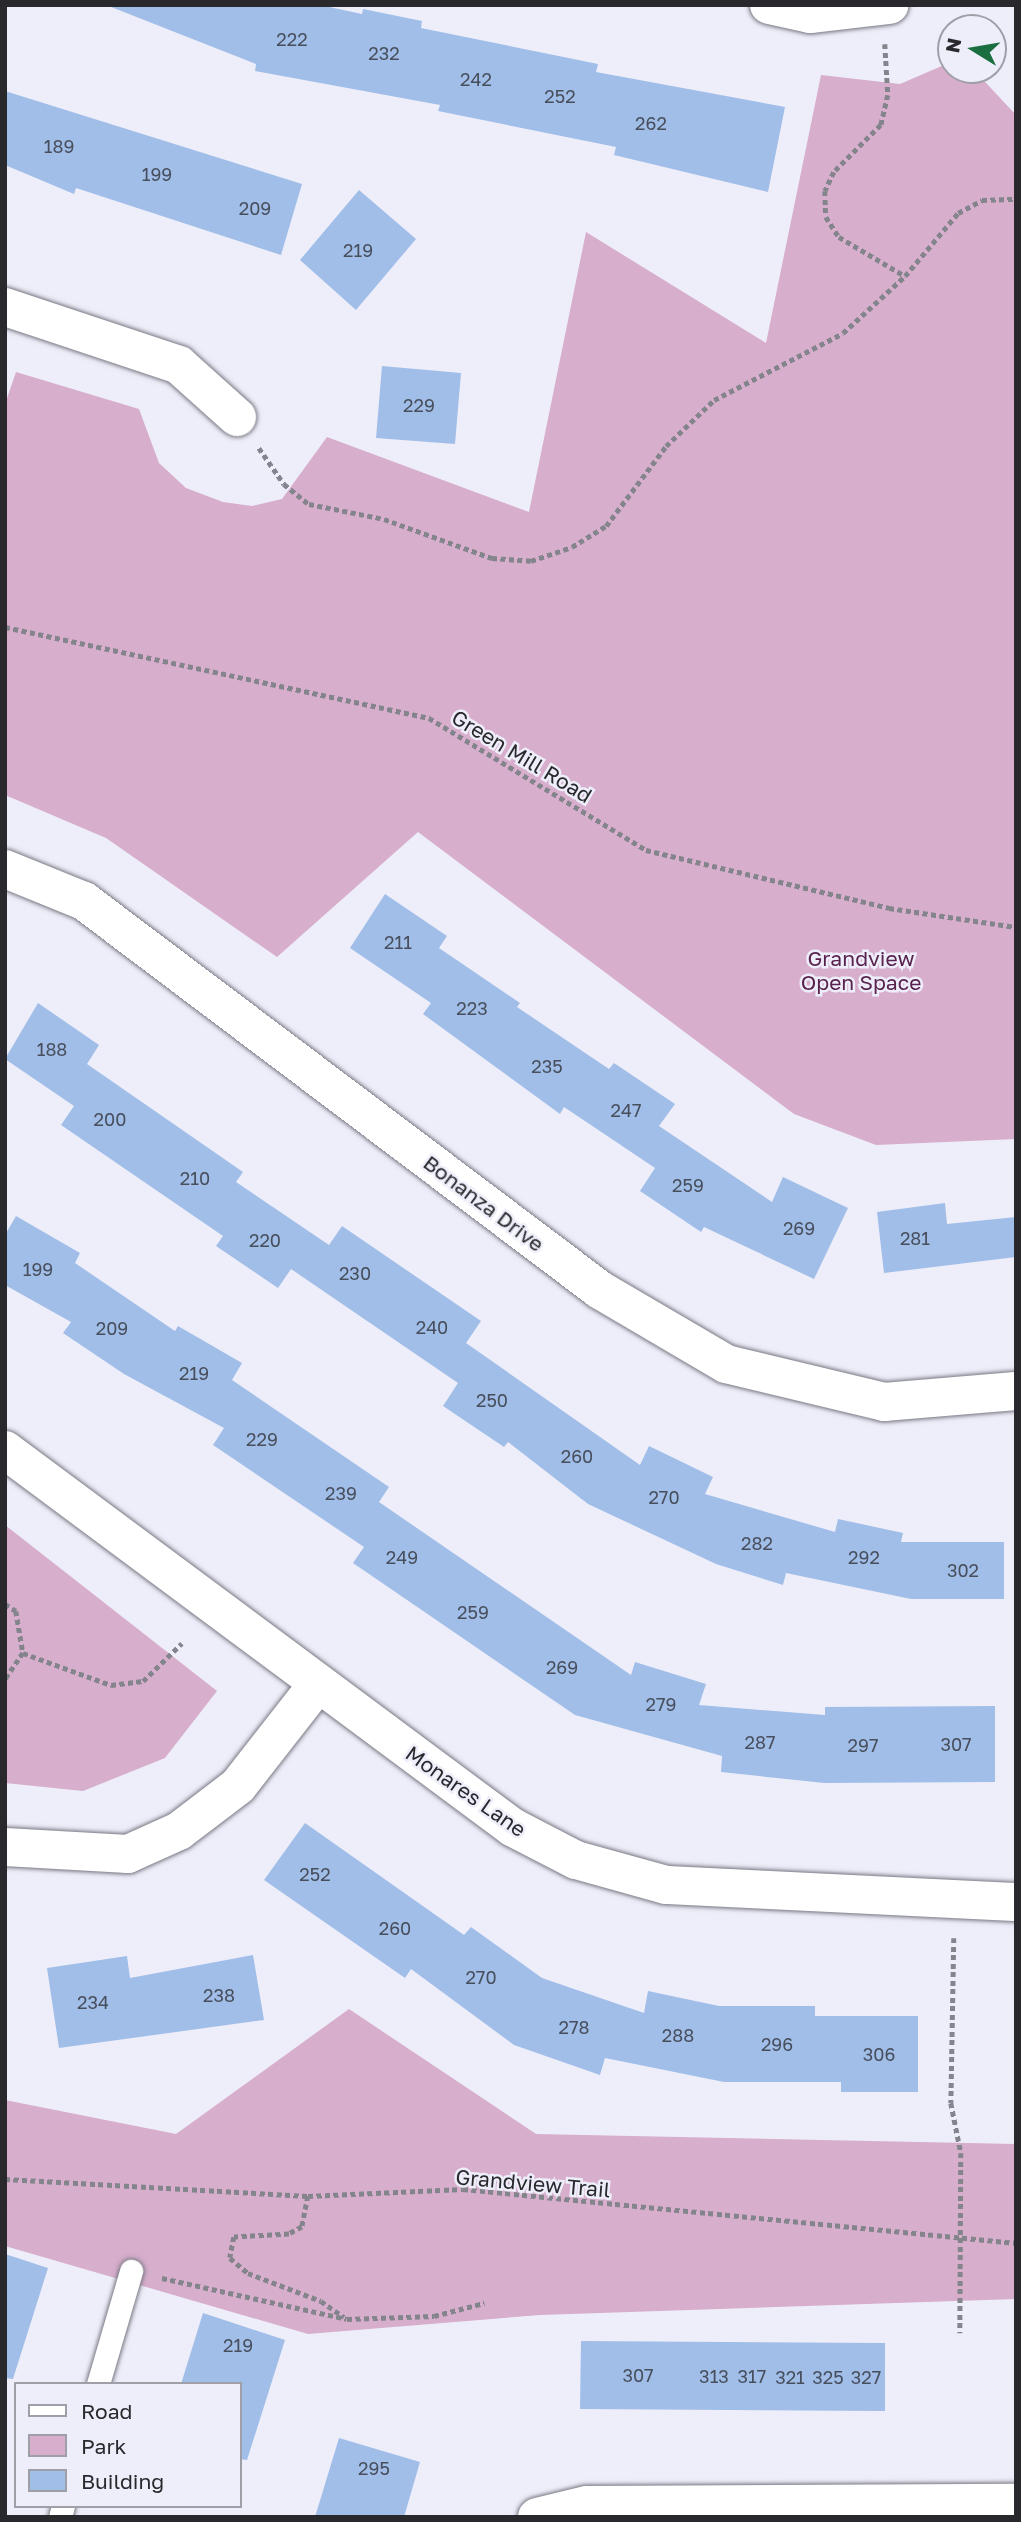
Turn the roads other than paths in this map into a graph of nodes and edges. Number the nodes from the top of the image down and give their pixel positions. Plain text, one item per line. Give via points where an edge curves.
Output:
1 (769, 5) edge
2 (889, 5) edge
3 (5, 307) edge
4 (237, 417) dead end
5 (5, 869) edge
6 (1016, 1391) edge
7 (5, 1450) edge
8 (317, 1685) junction
9 (5, 1847) edge
10 (1016, 1902) edge
11 (131, 2271) road end
12 (99, 2382) edge
13 (1016, 2503) edge
14 (537, 2517) edge

1 - 2 street via 810,14
3 - 4 street via 179,365
5 - 6 street, Bonanza Drive via 84,901 600,1290 726,1364 884,1402
7 - 8 street, Monares Lane
8 - 9 street via 238,1786 179,1831 128,1854
8 - 10 street, Monares Lane via 512,1826 576,1860 666,1885
11 - 12 lane
13 - 14 street via 587,2505

